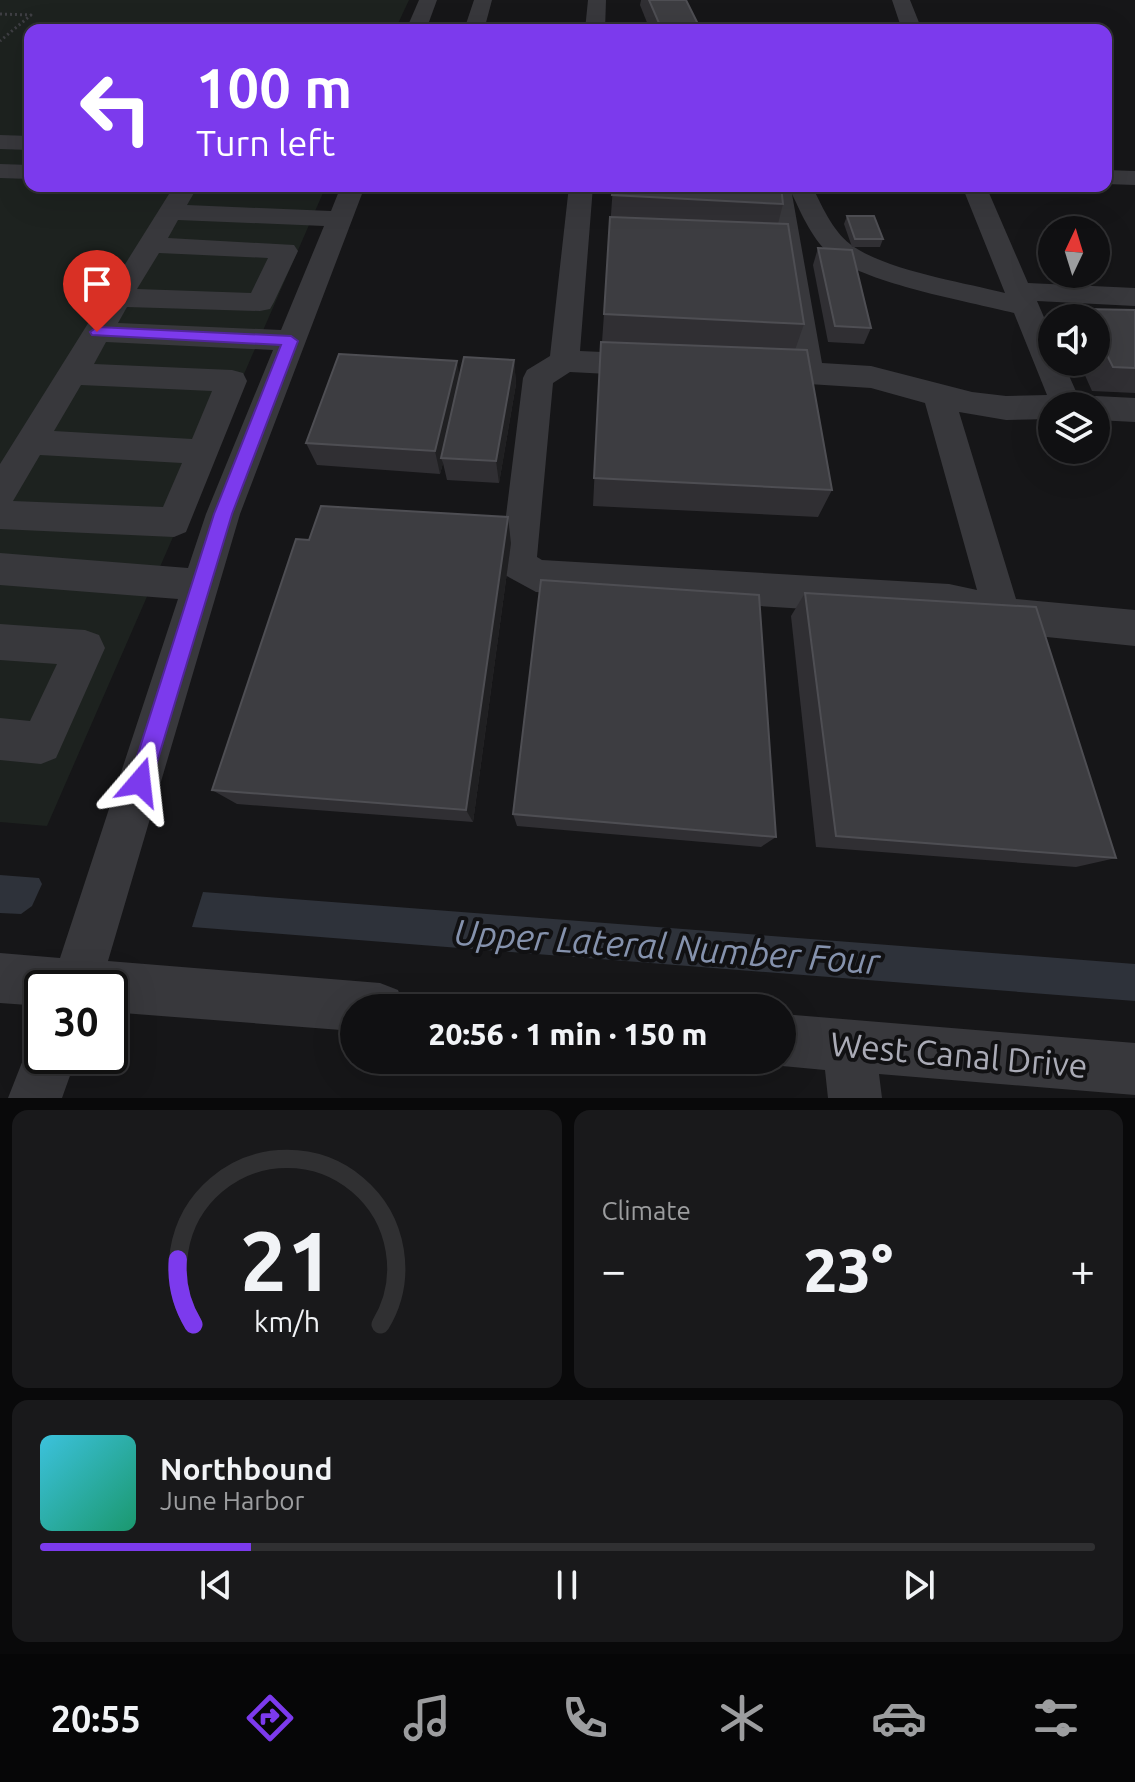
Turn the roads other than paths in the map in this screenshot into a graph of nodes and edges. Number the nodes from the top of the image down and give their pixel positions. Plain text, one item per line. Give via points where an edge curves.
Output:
1 (428, 0) edge
2 (483, 0) edge
3 (597, 0) edge
4 (901, 0) edge
5 (418, 24) edge
6 (476, 24) edge
7 (595, 24) edge
8 (910, 24) edge
9 (0, 142) edge
10 (24, 143) edge
11 (0, 171) edge
12 (24, 172) edge
13 (1112, 177) edge
14 (1135, 178) edge
15 (182, 192) edge
16 (580, 192) edge
17 (779, 192) edge
18 (803, 192) edge
19 (976, 192) edge
20 (346, 203) edge
21 (170, 212) junction
22 (150, 245) junction
23 (1135, 297) edge
24 (118, 298) junction
25 (1021, 299) junction
26 (97, 332) junction
27 (291, 341) junction
28 (564, 361) junction
29 (671, 366) edge
30 (733, 369) edge
31 (809, 372) junction
32 (72, 374) junction
33 (1061, 392) edge
34 (938, 394) junction
35 (1038, 407) edge
36 (1110, 409) edge
37 (1135, 410) edge
38 (31, 442) junction
39 (203, 452) junction
40 (0, 493) edge
41 (0, 515) edge
42 (0, 569) edge
43 (201, 585) junction
44 (1001, 610) junction
45 (1135, 628) edge
46 (0, 642) edge
47 (0, 739) edge
48 (81, 970) edge
49 (0, 978) edge
50 (24, 981) edge
51 (128, 990) edge
52 (340, 1005) edge
53 (796, 1041) edge
54 (849, 1045) junction
55 (1135, 1069) edge
56 (44, 1074) edge
57 (35, 1098) edge
58 (855, 1098) edge

1 - 5 street
2 - 6 street
3 - 7 street
4 - 8 street
9 - 10 street
11 - 12 street
13 - 14 street
15 - 21 street
16 - 28 street
17 - 31 street
18 - 25 street via 826,234 842,251 884,268
19 - 25 street
20 - 21 street
20 - 27 street
21 - 22 street
22 - 24 street
22 - 24 street via 285,251 260,302
23 - 25 street
24 - 26 street
25 - 33 street
26 - 27 street
26 - 32 street
27 - 43 street via 240,466
28 - 29 street
28 - 44 street via 538,378 518,564 536,576 949,601
30 - 31 street
31 - 34 street via 871,377
32 - 38 street
32 - 39 street via 232,381
34 - 35 street via 972,404
34 - 44 street
36 - 37 street
38 - 39 street
38 - 40 street
39 - 41 street via 174,522
42 - 43 street
43 - 48 street
44 - 45 street via 1077,625
46 - 47 street via 85,648 41,743
49 - 50 street
51 - 52 street
53 - 54 street, West Canal Drive
54 - 55 street, West Canal Drive
54 - 58 street
56 - 57 street

